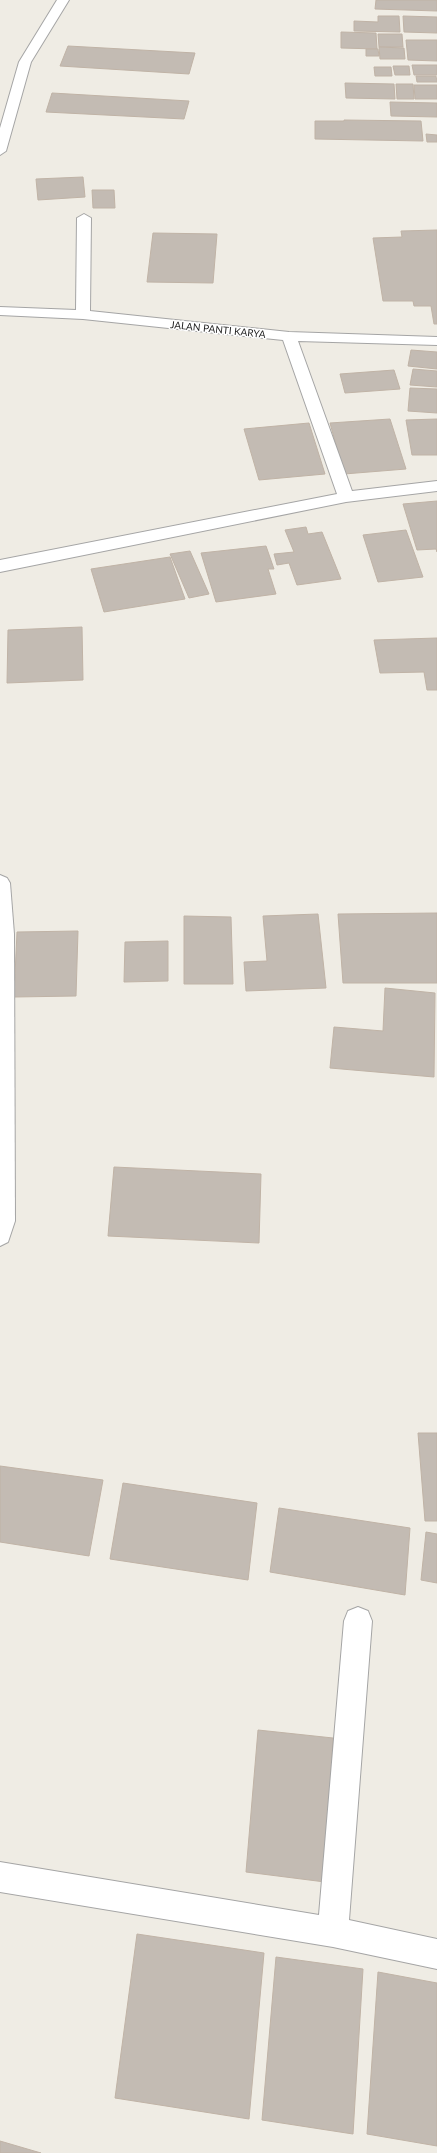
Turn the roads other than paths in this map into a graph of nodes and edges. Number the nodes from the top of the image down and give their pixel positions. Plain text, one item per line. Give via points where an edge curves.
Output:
1 (63, 0) edge
2 (0, 151) edge
3 (84, 218) dead end
4 (0, 311) edge
5 (83, 315) junction
6 (289, 336) junction
7 (437, 341) edge
8 (437, 486) edge
9 (346, 497) junction
10 (0, 566) edge
11 (0, 883) edge
12 (0, 1235) edge
13 (358, 1621) dead end
14 (0, 1877) edge
15 (333, 1932) junction
16 (437, 1954) edge

1 - 2 street via 24,62
3 - 5 street
4 - 5 street, JALAN PANTI KARYA
5 - 6 street, JALAN PANTI KARYA
6 - 7 street, JALAN PANTI KARYA
6 - 9 street
8 - 9 street
9 - 10 street
11 - 12 street via 4,934 3,1221
13 - 15 street
14 - 15 street
15 - 16 street

